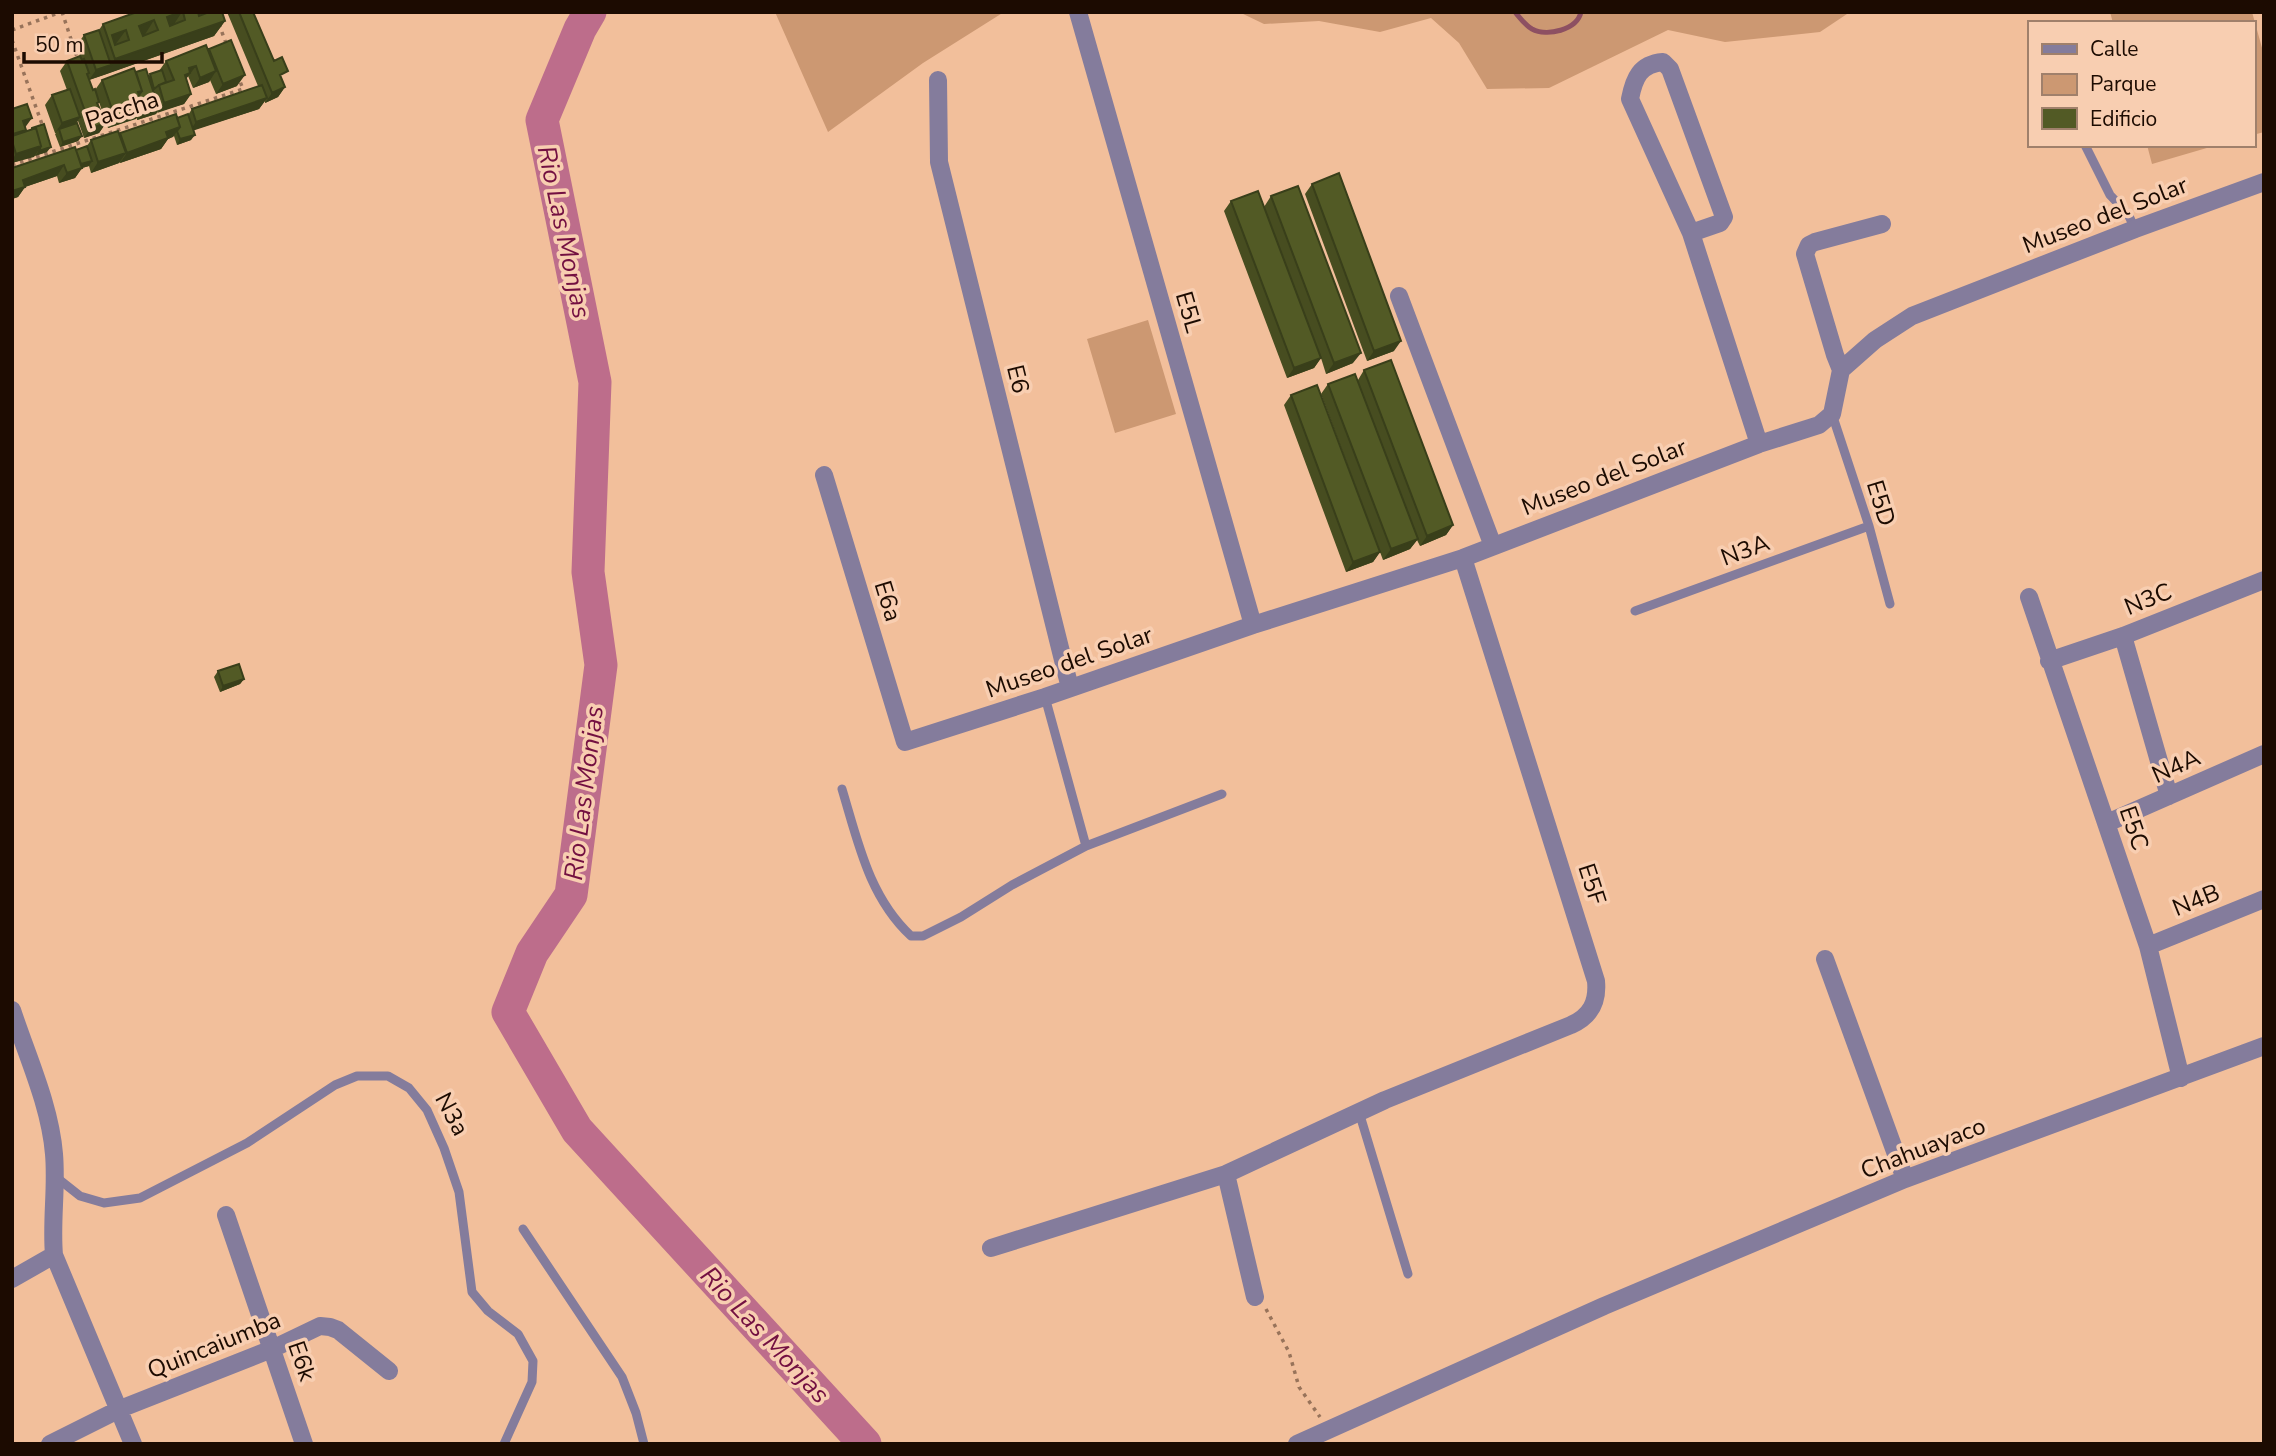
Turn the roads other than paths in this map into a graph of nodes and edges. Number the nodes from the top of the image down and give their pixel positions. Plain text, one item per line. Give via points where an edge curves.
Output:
1 (1078, 12) edge
2 (938, 80) dead end
3 (2086, 147) edge
4 (2264, 183) edge
5 (1882, 224) dead end
6 (2135, 229) junction
7 (1691, 233) junction
8 (1399, 296) dead end
9 (1841, 370) junction
10 (1832, 414) junction
11 (1759, 444) junction
12 (824, 475) dead end
13 (1868, 526) junction
14 (1493, 546) junction
15 (1463, 558) junction
16 (2264, 580) edge
17 (2029, 597) dead end
18 (1890, 604) dead end
19 (1634, 611) dead end
20 (1253, 625) junction
21 (2123, 636) junction
22 (2049, 661) junction
23 (1070, 688) junction
24 (1045, 697) junction
25 (905, 742) joint
26 (2264, 754) edge
27 (842, 789) dead end
28 (1222, 794) dead end
29 (2169, 796) junction
30 (2107, 823) junction
31 (1086, 846) junction
32 (2264, 899) edge
33 (2148, 946) junction
34 (1825, 959) dead end
35 (12, 1010) edge
36 (2264, 1046) edge
37 (2180, 1078) junction
38 (1359, 1112) junction
39 (1226, 1174) junction
40 (56, 1177) junction
41 (1905, 1179) junction
42 (226, 1215) dead end
43 (523, 1228) dead end
44 (991, 1248) dead end
45 (54, 1255) junction
46 (1408, 1274) dead end
47 (12, 1279) edge
48 (1255, 1297) road end
49 (272, 1349) junction
50 (389, 1371) dead end
51 (120, 1409) junction
52 (50, 1444) edge
53 (133, 1444) edge
54 (304, 1444) edge
55 (504, 1444) edge
56 (644, 1444) edge
57 (1297, 1444) edge

1 - 20 street, E5L
2 - 23 street, E6 via 939,162
3 - 6 lane via 2110,195
4 - 6 street, Museo del Solar
5 - 9 street via 1815,242 1805,254
6 - 9 street, Museo del Solar via 1912,316
7 - 7 street via 1720,223 1724,217 1670,69 1663,62 1654,63 1633,81 1630,99
7 - 11 street
8 - 14 street
9 - 10 street
10 - 11 street, Museo del Solar via 1819,425
10 - 13 lane, E5D
11 - 14 street, Museo del Solar
12 - 25 street, E6a
13 - 18 lane, E5D
13 - 19 lane, N3A
14 - 15 street, Museo del Solar
15 - 20 street, Museo del Solar
15 - 38 street, E5F via 1585,944 1597,992 1595,1003 1581,1020
16 - 21 street, N3C
17 - 22 street, E5C
20 - 23 street, Museo del Solar
21 - 22 street, N3C
21 - 29 street
22 - 30 street, E5C
23 - 24 street, Museo del Solar
24 - 25 street, Museo del Solar
24 - 31 lane
26 - 29 street, N4A
27 - 31 lane via 866,871 883,902 911,936 923,936 951,922
28 - 31 lane
29 - 30 street, N4A
30 - 33 street, E5C
32 - 33 street, N4B
33 - 37 street, E5C
34 - 41 street
35 - 40 street via 50,1126
36 - 37 street, Chahuayaco
37 - 41 street, Chahuayaco
38 - 39 street, E5F
38 - 46 lane
39 - 44 street, E5F
39 - 48 street
40 - 45 street
40 - 55 lane, N3a via 80,1196 104,1203 140,1198 247,1143 358,1076 388,1076 409,1088 427,1110 459,1192 472,1292 518,1334 533,1360 532,1382
41 - 57 street, Chahuayaco via 1604,1306
42 - 49 street, E6k
43 - 56 lane via 622,1377
45 - 47 street
45 - 51 street
49 - 50 street, Quincaiumba via 320,1326 330,1327
49 - 51 street, Quincaiumba
49 - 54 street, E6k
51 - 52 street, Quincaiumba
51 - 53 street

